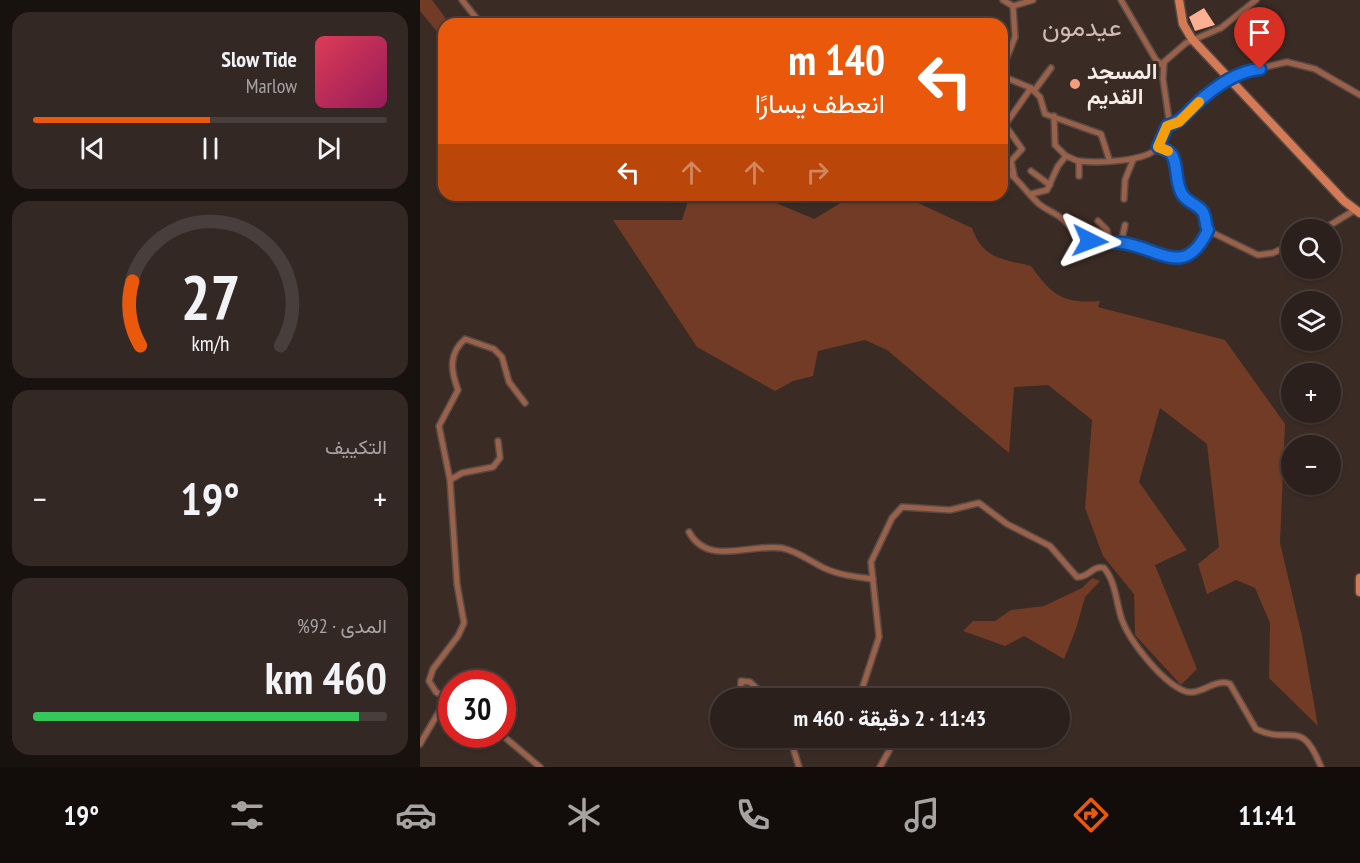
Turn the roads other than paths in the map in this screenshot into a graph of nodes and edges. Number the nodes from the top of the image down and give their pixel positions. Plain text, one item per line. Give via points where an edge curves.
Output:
1 (462, 0) edge
2 (1003, 0) edge
3 (1033, 0) edge
4 (1121, 0) edge
5 (1179, 0) edge
6 (1256, 0) edge
7 (1013, 6) junction
8 (476, 18) edge
9 (1192, 39) junction
10 (1008, 54) edge
11 (1162, 65) junction
12 (1051, 68) dead end
13 (1008, 79) edge
14 (1229, 79) junction
15 (1032, 90) junction
16 (1360, 95) edge
17 (1054, 116) junction
18 (1008, 121) edge
19 (1167, 126) junction
20 (1008, 129) edge
21 (1158, 147) junction
22 (1066, 156) junction
23 (1109, 159) junction
24 (1133, 160) junction
25 (1079, 161) junction
26 (1008, 171) edge
27 (1031, 171) dead end
28 (1014, 175) junction
29 (1078, 176) dead end
30 (1048, 188) junction
31 (1031, 194) junction
32 (1054, 195) dead end
33 (1124, 199) dead end
34 (1358, 212) edge
35 (1341, 220) edge
36 (1098, 221) dead end
37 (1125, 225) dead end
38 (1208, 230) junction
39 (1121, 243) junction
40 (1110, 244) junction
41 (1281, 250) edge
42 (525, 403) dead end
43 (498, 441) dead end
44 (450, 480) junction
45 (689, 532) dead end
46 (1360, 578) edge
47 (873, 579) junction
48 (1360, 592) edge
49 (741, 688) edge
50 (756, 688) edge
51 (863, 688) edge
52 (438, 693) edge
53 (438, 717) edge
54 (420, 744) edge
55 (516, 747) edge
56 (793, 748) edge
57 (890, 748) edge
58 (540, 767) edge
59 (799, 767) edge
60 (880, 767) edge
61 (1321, 767) edge

1 - 8 street
2 - 7 street
3 - 7 street
4 - 11 street
5 - 9 street via 1183,24
6 - 9 street via 1221,28
7 - 10 street via 1015,36
9 - 11 street
9 - 14 street
11 - 19 street
12 - 15 street
13 - 15 street
14 - 16 street via 1247,70 1293,62 1315,69
14 - 19 street via 1179,122
14 - 34 street
15 - 17 street via 1040,97 1043,111
15 - 18 street
17 - 22 street via 1055,145
17 - 23 street via 1101,134
19 - 21 street
20 - 28 street via 1022,149 1011,161
21 - 24 street
21 - 38 street via 1172,155 1180,190 1187,201 1202,211
22 - 25 street
22 - 30 street
23 - 24 street
23 - 25 street
24 - 33 street via 1125,180
25 - 29 street
26 - 28 street
27 - 30 street
28 - 31 street
30 - 31 street
30 - 32 street
31 - 40 street via 1086,238
34 - 35 street
36 - 40 street via 1107,230
37 - 39 street
38 - 39 street via 1198,248 1181,258
38 - 41 street via 1258,255
39 - 40 street
42 - 44 street via 508,382 502,357 494,349 465,339 459,344 450,370 458,390 439,426
43 - 44 street via 500,458 493,467 462,473
44 - 52 street via 457,584 464,622 433,669 429,681
45 - 47 street via 694,542 717,552 783,548 826,569
46 - 48 street
47 - 51 street via 879,644
47 - 61 street via 872,558 899,508 950,510 984,504 1006,524 1050,546 1077,577 1096,567 1104,568 1133,643 1177,687 1193,693 1220,682 1230,684 1256,729 1301,737 1314,747
49 - 50 street via 741,681
53 - 54 street
55 - 58 street
56 - 59 street
57 - 60 street

